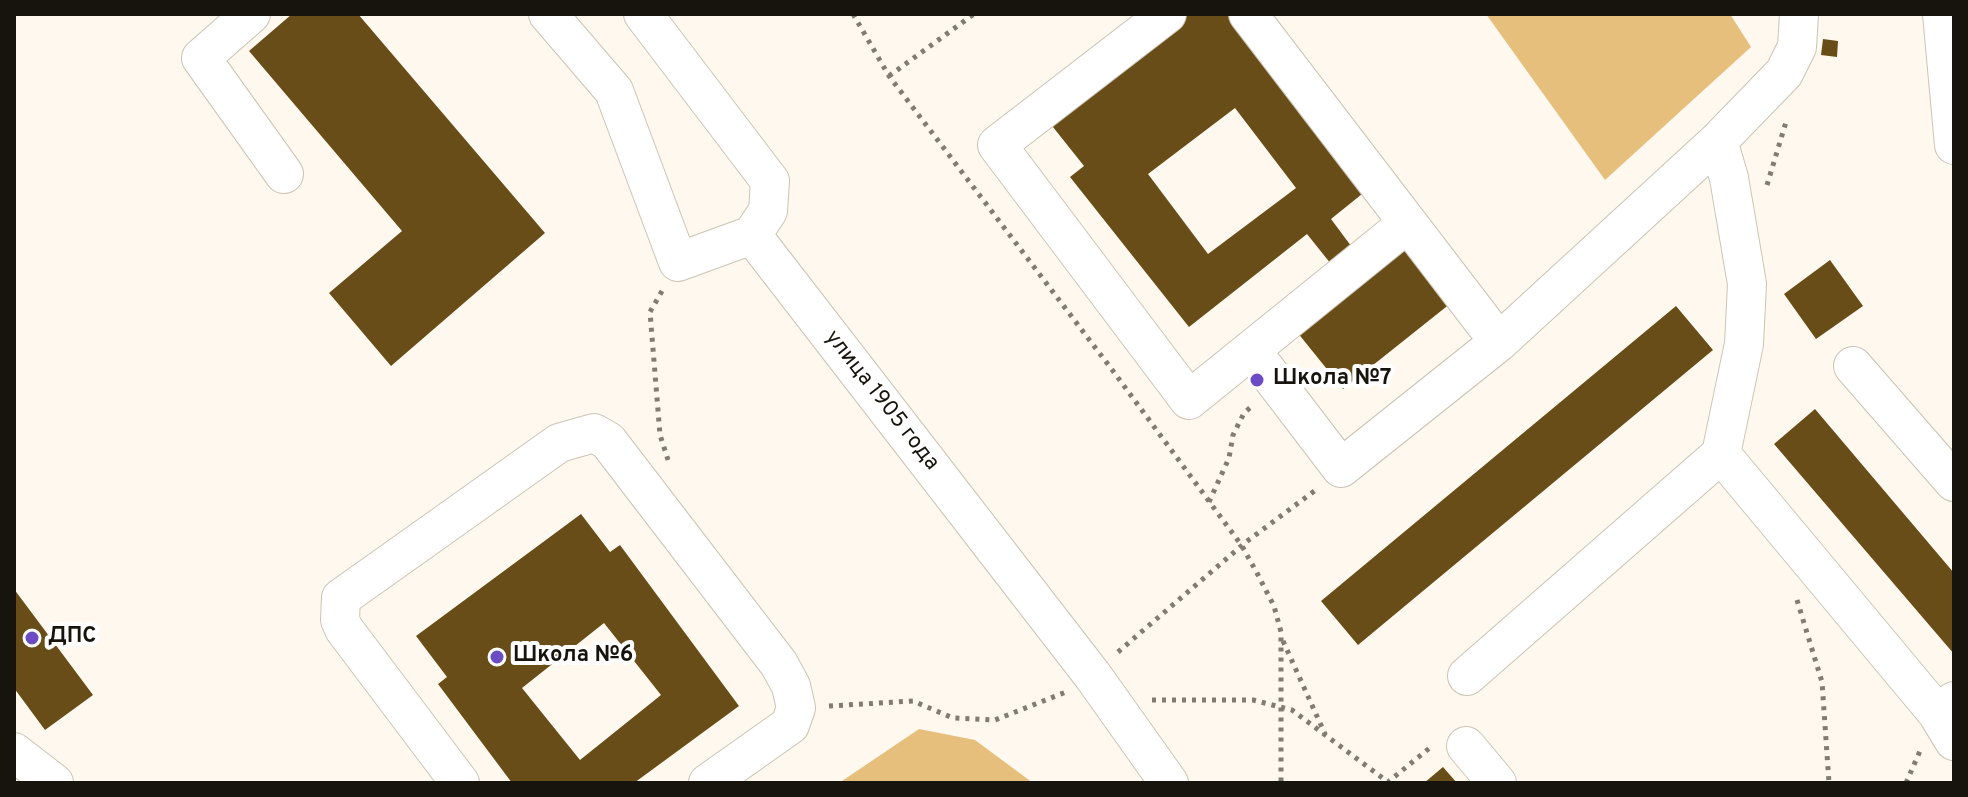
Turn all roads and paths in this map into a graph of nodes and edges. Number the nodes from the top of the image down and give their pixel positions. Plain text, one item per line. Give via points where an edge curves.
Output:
1 (251, 14) edge
2 (548, 14) edge
3 (643, 14) edge
4 (853, 14) edge
5 (974, 14) edge
6 (1167, 14) edge
7 (1248, 14) edge
8 (1799, 14) edge
9 (1942, 14) edge
10 (889, 76) junction
11 (1718, 141) junction
12 (1954, 145) edge
13 (284, 174) dead end
14 (1408, 223) junction
15 (752, 235) junction
16 (678, 262) junction
17 (1499, 342) junction
18 (1251, 350) junction
19 (1853, 366) dead end
20 (1244, 413) dead end
21 (1721, 454) junction
22 (670, 464) dead end
23 (1954, 482) edge
24 (1311, 494) dead end
25 (1209, 502) junction
26 (1242, 546) junction
27 (1795, 595) dead end
28 (1281, 637) junction
29 (1123, 647) dead end
30 (1467, 676) dead end
31 (1069, 690) dead end
32 (1111, 701) junction
33 (1280, 707) junction
34 (796, 708) junction
35 (1948, 718) edge
36 (1326, 737) junction
37 (1452, 744) joint
38 (14, 752) edge
39 (54, 783) edge
40 (460, 783) edge
41 (708, 783) edge
42 (1169, 783) edge
43 (1281, 783) edge
44 (1388, 783) edge
45 (1497, 783) edge
46 (1829, 783) edge

1 - 13 street via 201,58
2 - 16 street via 614,91
3 - 15 street via 770,181 768,211
4 - 10 path
5 - 10 path
6 - 18 street via 997,145 1189,400
7 - 14 street
8 - 11 street via 1797,47 1784,73
9 - 12 street
10 - 25 path
11 - 17 street
11 - 21 street via 1747,284 1744,344
14 - 17 street
14 - 18 street
15 - 16 street
15 - 32 street, улица 1905 года
16 - 22 path via 650,312 660,435
17 - 18 street via 1341,468
19 - 23 street
20 - 25 path
21 - 30 street
21 - 35 street
24 - 26 path
25 - 26 path
26 - 28 path via 1274,606
26 - 29 path
27 - 46 path via 1822,682
28 - 33 path
28 - 36 path
31 - 34 path via 995,720 953,718 913,701
32 - 33 path via 1253,700
32 - 42 street, улица 1905 года
33 - 36 path via 1292,710
33 - 43 path
34 - 40 street via 779,664 608,441 594,433 578,435 559,443 341,598 344,629
34 - 41 street via 790,725
36 - 44 path
37 - 44 path
37 - 45 street
38 - 39 street

